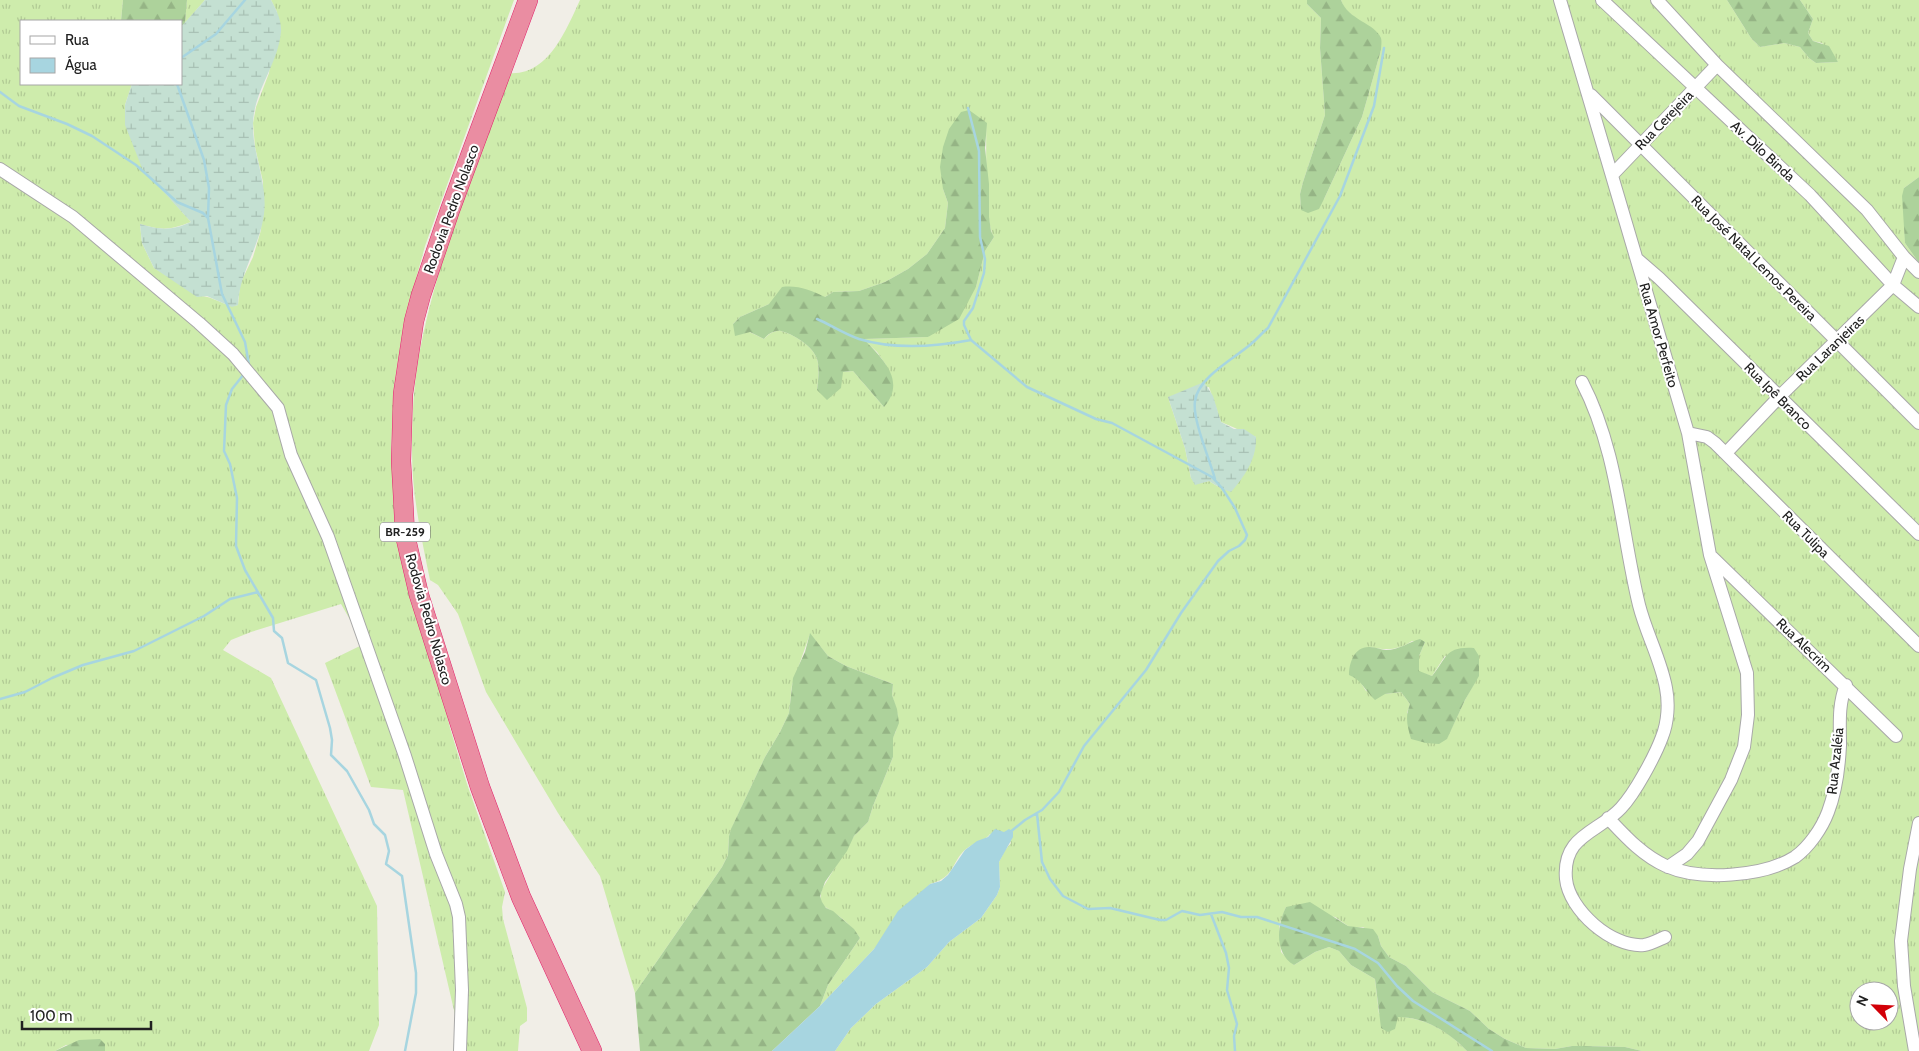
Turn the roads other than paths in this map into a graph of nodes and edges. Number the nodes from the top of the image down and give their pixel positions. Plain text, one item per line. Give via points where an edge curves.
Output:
1 (528, 0) edge
2 (1560, 0) edge
3 (1602, 0) edge
4 (1657, 0) edge
5 (1717, 65) junction
6 (1695, 88) junction
7 (1589, 94) junction
8 (1640, 145) junction
9 (0, 169) edge
10 (1612, 174) junction
11 (1904, 257) junction
12 (1637, 259) junction
13 (1919, 272) edge
14 (1893, 285) junction
15 (1919, 307) edge
16 (1837, 341) junction
17 (1582, 382) dead end
18 (1779, 397) junction
19 (1919, 422) edge
20 (1688, 433) junction
21 (1726, 453) junction
22 (1919, 534) edge
23 (1710, 555) junction
24 (1917, 638) edge
25 (1846, 685) junction
26 (1896, 736) dead end
27 (1608, 818) junction
28 (1919, 822) edge
29 (1668, 867) junction
30 (1914, 888) edge
31 (1665, 937) dead end
32 (460, 1051) edge
33 (592, 1051) edge
34 (1915, 1051) edge

1 - 33 highway, Rodovia Pedro Nolasco / BR-259 via 450,210 414,321 403,394 402,496 405,535 419,595 480,787 521,897
2 - 7 street, Rua Amor Perfeito
3 - 6 street, Av. Dilo Binda
4 - 5 street
5 - 6 street, Rua Cerejeira
5 - 11 street via 1867,210
6 - 8 street, Rua Cerejeira
6 - 14 street, Av. Dilo Binda via 1810,195
7 - 8 street, Rua José Natal Lemos Pereira
7 - 10 street, Rua Amor Perfeito
8 - 10 street, Rua Cerejeira
8 - 16 street, Rua José Natal Lemos Pereira
9 - 32 street via 73,217 199,323 234,354 278,408 291,455 328,537 456,904 462,990
10 - 12 street, Rua Amor Perfeito
11 - 13 street
11 - 14 street, Rua Laranjeiras
12 - 18 street, Rua Ipê Branco
12 - 20 street, Rua Amor Perfeito
14 - 15 street, Av. Dilo Binda
14 - 16 street, Rua Laranjeiras
16 - 18 street, Rua Laranjeiras
16 - 19 street, Rua José Natal Lemos Pereira
17 - 27 street via 1594,406 1616,481 1640,606 1666,688 1667,703 1667,717 1657,749 1620,809
18 - 21 street, Rua Laranjeiras
18 - 22 street, Rua Ipê Branco
20 - 21 street, Rua Tulipa via 1707,437
20 - 23 street, Rua Amor Perfeito
21 - 24 street, Rua Tulipa
23 - 25 street, Rua Alecrim
23 - 29 street, Rua Amor Perfeito via 1747,673 1748,716 1744,747 1731,780 1698,841 1687,854
25 - 26 street, Rua Alecrim
25 - 29 street, Rua Azaléia via 1840,704 1836,787 1819,830 1797,856 1783,864 1752,872 1715,875
27 - 29 street, Rua Azaléia via 1642,852
27 - 31 street via 1587,832 1569,852 1566,879 1569,891 1581,912 1607,934 1635,944 1652,943
28 - 30 street via 1910,869
30 - 34 street via 1901,941 1904,986

